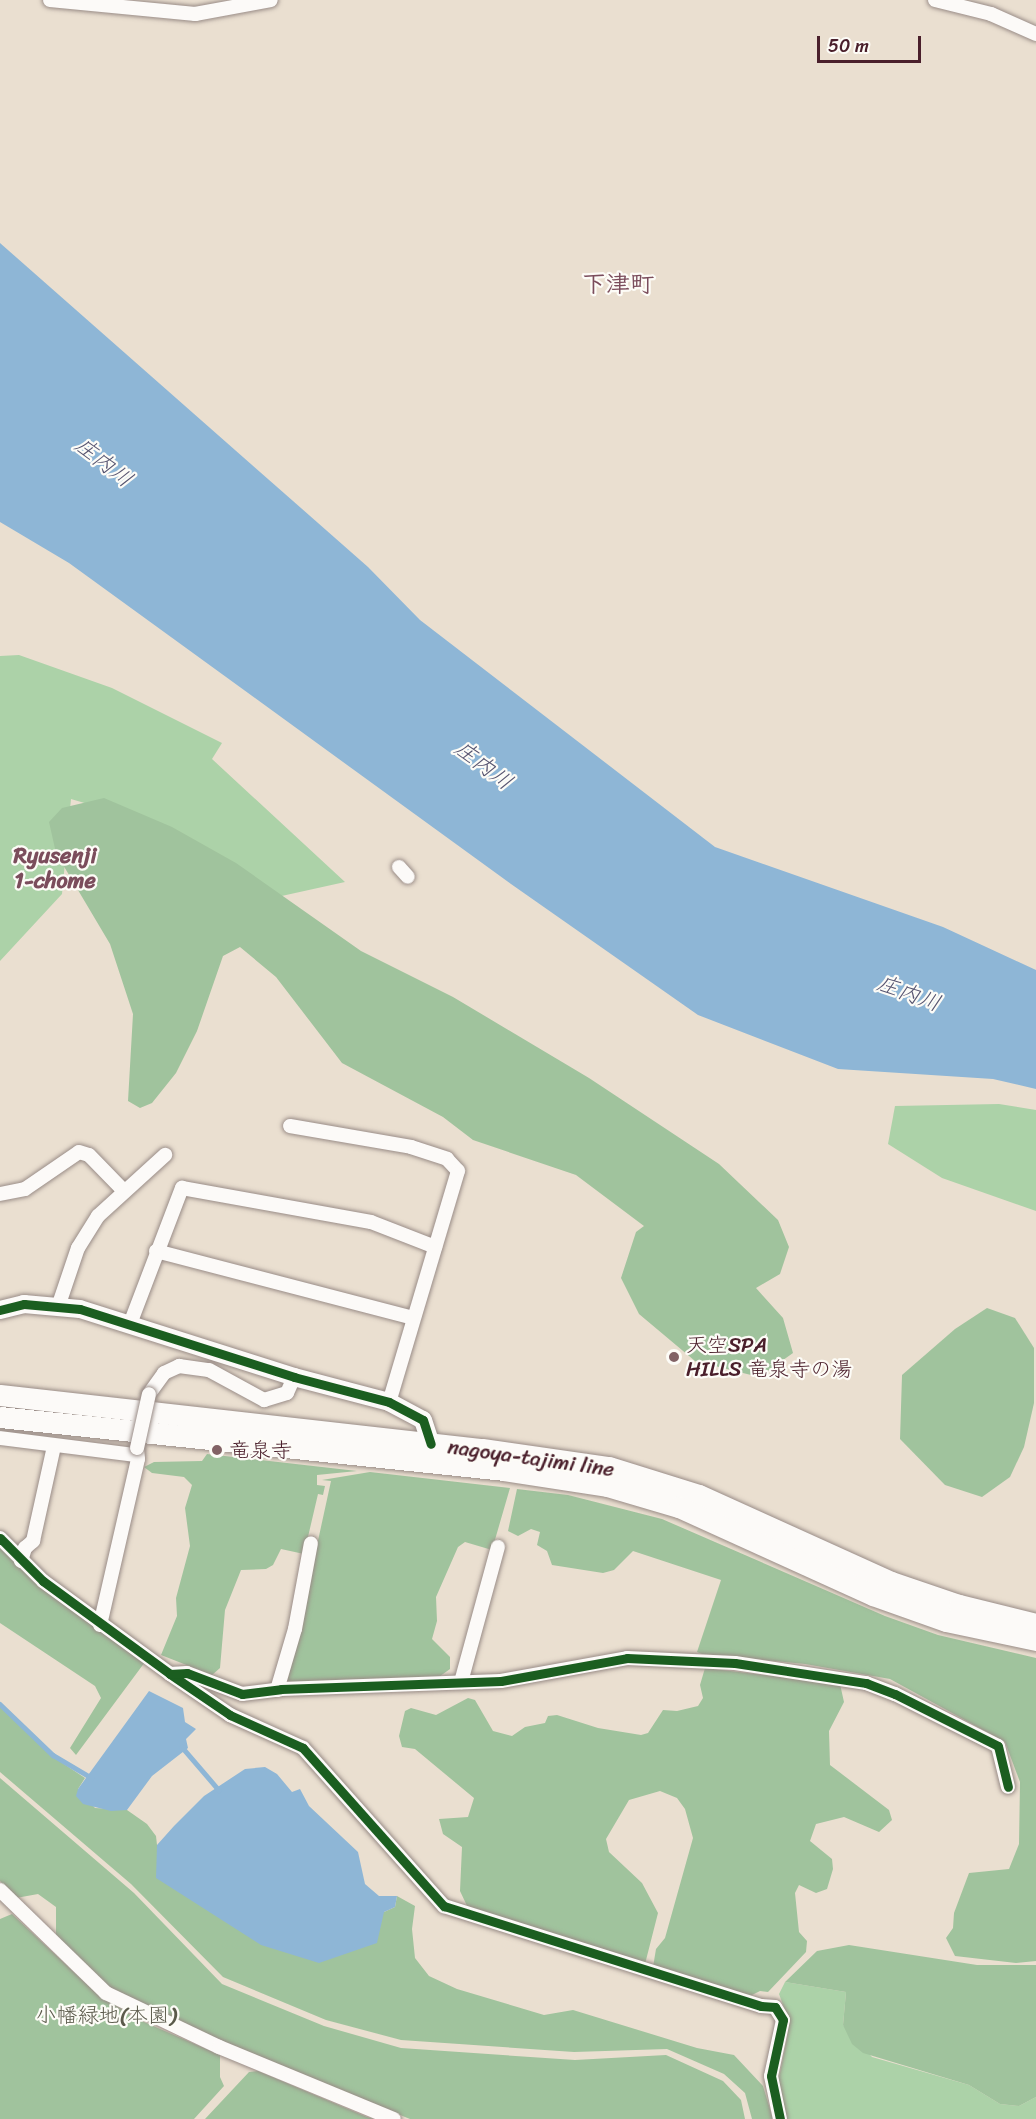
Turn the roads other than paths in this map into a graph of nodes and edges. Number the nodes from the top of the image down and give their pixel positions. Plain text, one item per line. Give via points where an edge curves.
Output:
1 (50, 0) edge
2 (271, 0) edge
3 (934, 0) edge
4 (257, 1) edge
5 (1036, 34) edge
6 (290, 1126) dead end
7 (165, 1155) dead end
8 (124, 1191) junction
9 (0, 1194) edge
10 (435, 1247) junction
11 (156, 1251) junction
12 (59, 1304) junction
13 (0, 1310) edge
14 (413, 1318) junction
15 (130, 1324) junction
16 (294, 1377) junction
17 (0, 1395) edge
18 (389, 1402) junction
19 (0, 1417) edge
20 (0, 1437) edge
21 (431, 1444) junction
22 (54, 1446) junction
23 (136, 1451) junction
24 (0, 1538) edge
25 (311, 1543) dead end
26 (498, 1547) dead end
27 (21, 1561) junction
28 (1036, 1624) edge
29 (100, 1625) junction
30 (1036, 1640) edge
31 (170, 1674) junction
32 (461, 1682) junction
33 (277, 1690) junction
34 (1008, 1787) dead end
35 (0, 1890) edge
36 (394, 2119) edge
37 (780, 2119) edge

1 - 4 street via 195,14
2 - 4 street
3 - 5 street via 991,14
6 - 10 street via 396,1144 435,1154 454,1164 458,1171
7 - 8 street
8 - 9 street via 89,1155 79,1152 25,1189
8 - 12 street via 98,1216 78,1248
10 - 11 street via 371,1222 182,1188
10 - 14 street
11 - 14 street
11 - 15 street
12 - 13 street via 24,1304
12 - 15 street
14 - 18 street
15 - 16 street
16 - 18 street
16 - 23 street, bridge via 287,1393 264,1400 209,1370 179,1366 164,1373 149,1394
17 - 21 main road, nagoya-tajimi line
18 - 21 street via 423,1420
19 - 30 main road, nagoya-tajimi line via 588,1481 679,1507 825,1575 904,1606 985,1631
20 - 22 street
21 - 28 main road, nagoya-tajimi line via 570,1460 638,1474 699,1495 891,1582 958,1605
22 - 23 street
22 - 27 street via 33,1541 25,1548
23 - 29 street via 138,1459
24 - 27 street
25 - 33 street via 295,1629
26 - 32 street
27 - 29 street
29 - 31 street
31 - 33 street via 187,1673 242,1694
31 - 37 street via 230,1715 303,1748 444,1906 761,2006 775,2007 783,2020 771,2076
32 - 33 street
32 - 34 street via 501,1681 627,1658 735,1663 866,1683 998,1746
35 - 36 street via 106,1993 219,2048

